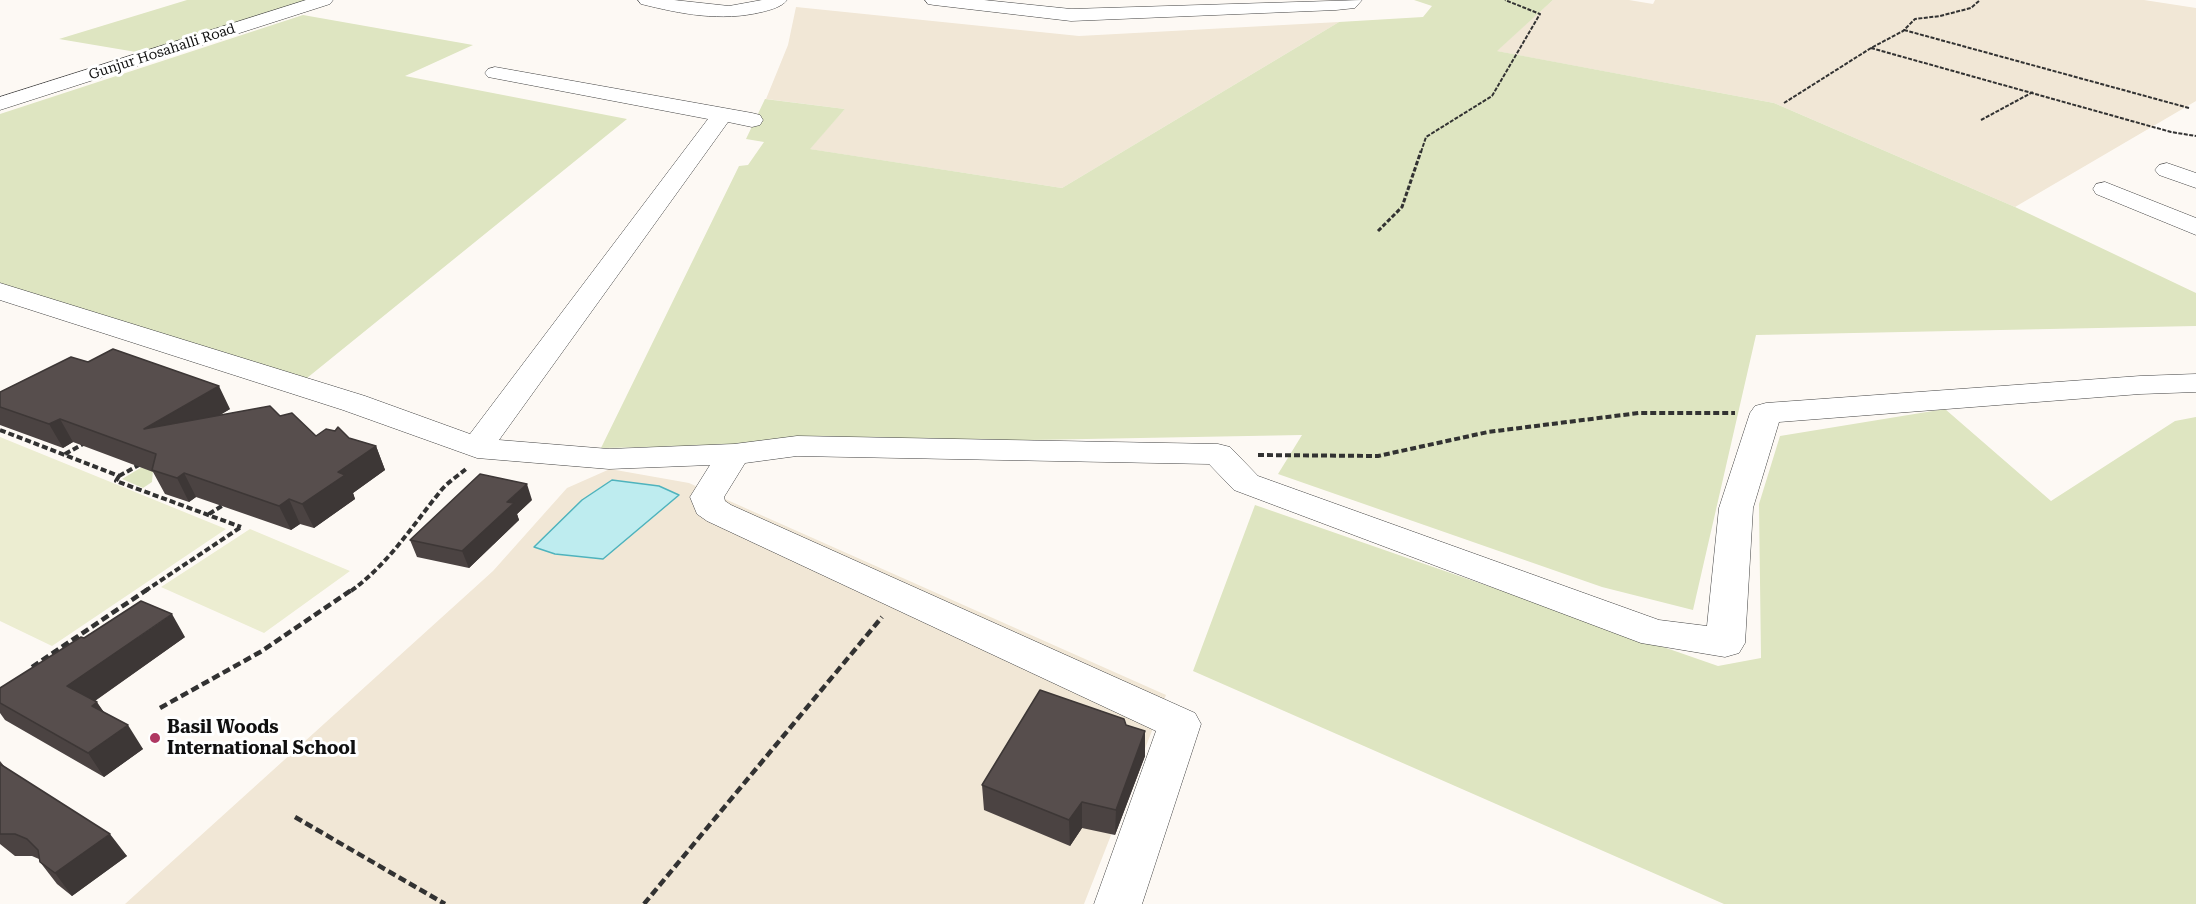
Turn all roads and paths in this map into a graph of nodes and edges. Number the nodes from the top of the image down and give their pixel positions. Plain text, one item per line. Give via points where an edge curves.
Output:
1 (324, 0) edge
2 (647, 0) edge
3 (778, 0) edge
4 (934, 0) edge
5 (1353, 0) edge
6 (1505, 0) edge
7 (1980, 0) edge
8 (1904, 30) junction
9 (1871, 48) junction
10 (495, 73) dead end
11 (2035, 92) junction
12 (1784, 103) dead end
13 (0, 104) edge
14 (2189, 108) dead end
15 (722, 115) junction
16 (752, 120) dead end
17 (1981, 120) dead end
18 (2196, 136) edge
19 (2167, 170) dead end
20 (2196, 181) edge
21 (2105, 189) dead end
22 (2196, 227) edge
23 (1378, 231) dead end
24 (0, 291) edge
25 (2196, 383) edge
26 (1766, 413) junction
27 (0, 430) edge
28 (94, 437) edge
29 (484, 448) junction
30 (734, 454) junction
31 (1218, 454) junction
32 (64, 455) junction
33 (140, 464) edge
34 (119, 476) junction
35 (228, 502) edge
36 (209, 514) junction
37 (900, 596) junction
38 (32, 667) edge
39 (160, 708) dead end
40 (295, 816) dead end
41 (445, 904) edge
42 (644, 904) edge
43 (1118, 904) edge

1 - 13 street, Gunjur Hosahalli Road
2 - 3 street via 716,13 755,8
4 - 5 street via 1071,15 1336,5
6 - 23 path via 1540,14 1492,96 1426,137 1402,207
7 - 8 path via 1971,8 1915,19
8 - 9 path
8 - 14 path
9 - 11 path
9 - 12 path
10 - 15 street
11 - 17 path
11 - 18 path
15 - 16 street
15 - 29 street
19 - 20 street
21 - 22 street
24 - 29 street
25 - 26 street
26 - 31 path via 1639,413 1488,432 1378,456
26 - 31 street via 1736,508 1725,643 1655,633 1246,483
27 - 32 path
28 - 32 path
29 - 30 street via 609,459
29 - 39 path via 440,491 410,534 373,575 262,651
30 - 31 street via 797,446
30 - 37 street via 707,497 709,506
32 - 34 path
33 - 34 path
34 - 36 path via 116,481
35 - 36 path
36 - 38 path via 241,527
37 - 42 path
37 - 43 street via 1180,724
40 - 41 path

